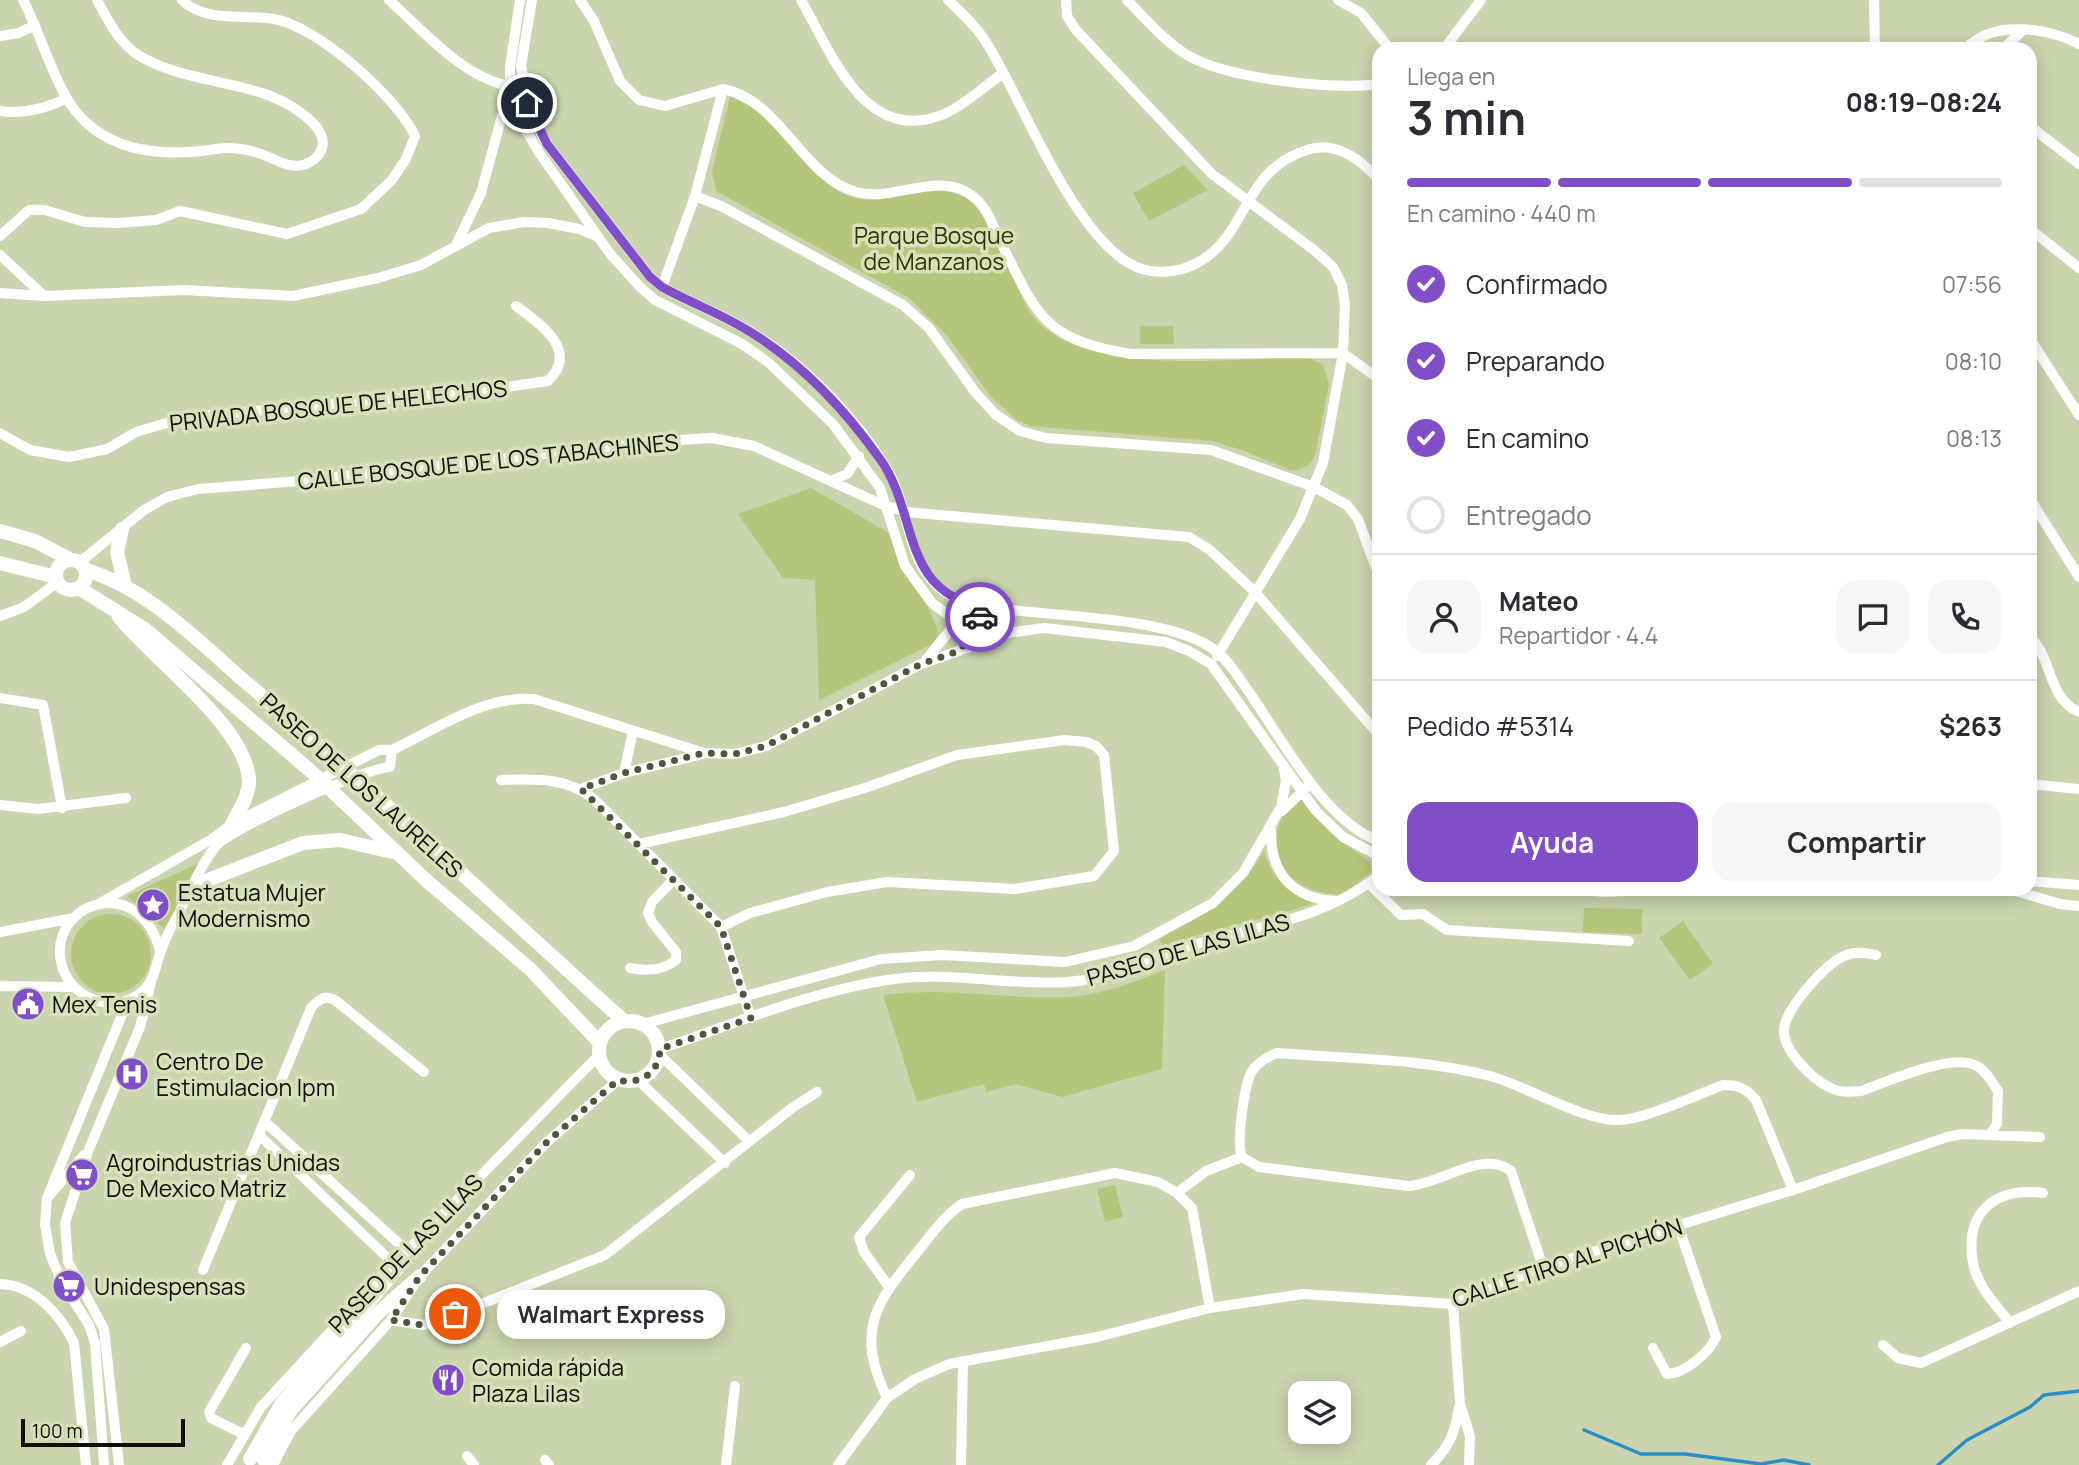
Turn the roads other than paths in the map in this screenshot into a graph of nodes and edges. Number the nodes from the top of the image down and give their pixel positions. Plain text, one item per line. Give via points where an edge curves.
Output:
1 (23, 0) edge
2 (97, 0) edge
3 (182, 0) edge
4 (390, 0) edge
5 (520, 0) edge
6 (532, 0) edge
7 (580, 0) edge
8 (801, 0) edge
9 (948, 0) edge
10 (1066, 0) edge
11 (1127, 0) edge
12 (1338, 0) edge
13 (1874, 0) edge
14 (1477, 3) edge
15 (36, 25) junction
16 (2022, 31) junction
17 (0, 36) edge
18 (1384, 42) edge
19 (1449, 42) edge
20 (1875, 42) edge
21 (1977, 42) edge
22 (2010, 42) edge
23 (2079, 44) edge
24 (1002, 74) junction
25 (1372, 85) edge
26 (510, 86) junction
27 (723, 89) junction
28 (67, 98) junction
29 (0, 111) edge
30 (2037, 131) edge
31 (540, 132) junction
32 (528, 137) junction
33 (2079, 164) edge
34 (1372, 173) edge
35 (695, 195) junction
36 (1247, 201) junction
37 (2037, 235) edge
38 (0, 236) edge
39 (598, 237) junction
40 (457, 243) junction
41 (0, 255) edge
42 (2079, 268) edge
43 (662, 287) junction
44 (0, 293) edge
45 (44, 296) junction
46 (516, 306) dead end
47 (2037, 350) edge
48 (1343, 353) junction
49 (1372, 374) edge
50 (2079, 415) edge
51 (0, 433) edge
52 (859, 456) junction
53 (831, 481) junction
54 (1314, 487) junction
55 (888, 507) junction
56 (2037, 510) edge
57 (906, 512) junction
58 (121, 529) junction
59 (0, 531) edge
60 (1372, 557) edge
61 (0, 563) edge
62 (79, 564) junction
63 (2079, 578) edge
64 (57, 579) junction
65 (125, 586) junction
66 (79, 588) junction
67 (1255, 592) junction
68 (109, 605) junction
69 (977, 605) junction
70 (0, 616) edge
71 (959, 622) junction
72 (977, 630) junction
73 (1002, 635) junction
74 (2037, 645) edge
75 (956, 652) junction
76 (1219, 653) junction
77 (921, 664) junction
78 (1211, 664) junction
79 (0, 698) edge
80 (2079, 712) edge
81 (1372, 727) edge
82 (633, 732) junction
83 (392, 750) junction
84 (704, 753) junction
85 (1283, 762) junction
86 (624, 773) junction
87 (501, 780) dead end
88 (1312, 781) junction
89 (2037, 785) edge
90 (581, 789) junction
91 (2079, 789) edge
92 (1303, 791) junction
93 (126, 798) dead end
94 (0, 805) edge
95 (62, 808) junction
96 (1278, 814) junction
97 (232, 824) junction
98 (1272, 828) junction
99 (1372, 837) edge
100 (639, 844) junction
101 (397, 853) junction
102 (1372, 853) edge
103 (674, 879) junction
104 (1372, 881) edge
105 (2037, 882) edge
106 (1369, 884) junction
107 (195, 885) junction
108 (2079, 886) edge
109 (1372, 887) edge
110 (1381, 896) edge
111 (2033, 896) edge
112 (1342, 902) junction
113 (100, 903) junction
114 (2079, 906) edge
115 (74, 918) junction
116 (721, 927) junction
117 (0, 932) edge
118 (1629, 941) dead end
119 (544, 949) junction
120 (160, 951) junction
121 (1876, 955) dead end
122 (630, 968) dead end
123 (530, 969) junction
124 (152, 981) junction
125 (0, 986) edge
126 (74, 987) junction
127 (744, 998) junction
128 (128, 1000) junction
129 (751, 1018) junction
130 (624, 1021) junction
131 (643, 1024) junction
132 (599, 1049) junction
133 (660, 1052) junction
134 (424, 1072) dead end
135 (618, 1080) junction
136 (639, 1081) junction
137 (817, 1092) dead end
138 (264, 1121) junction
139 (74, 1133) junction
140 (1990, 1134) junction
141 (258, 1135) junction
142 (2040, 1137) dead end
143 (749, 1141) junction
144 (90, 1145) junction
145 (1242, 1157) junction
146 (725, 1163) junction
147 (910, 1175) dead end
148 (1793, 1189) junction
149 (1177, 1193) junction
150 (2043, 1193) dead end
151 (47, 1198) junction
152 (1678, 1225) junction
153 (401, 1257) junction
154 (1543, 1267) junction
155 (203, 1270) dead end
156 (420, 1276) junction
157 (0, 1284) edge
158 (889, 1287) junction
159 (2079, 1291) edge
160 (1453, 1304) junction
161 (1210, 1308) junction
162 (391, 1320) junction
163 (2010, 1323) junction
164 (21, 1331) dead end
165 (0, 1342) edge
166 (1883, 1345) dead end
167 (246, 1348) dead end
168 (1653, 1348) dead end
169 (963, 1361) junction
170 (735, 1386) dead end
171 (887, 1398) junction
172 (1460, 1404) junction
173 (243, 1434) junction
174 (262, 1461) edge
175 (104, 1464) edge
176 (86, 1465) edge
177 (119, 1465) edge
178 (227, 1465) edge
179 (726, 1465) edge
180 (838, 1465) edge
181 (961, 1465) edge
182 (1431, 1465) edge
183 (1469, 1465) edge

1 - 15 street
2 - 28 street via 114,32 137,54 176,72 267,94 312,122 320,132 321,153 302,166 227,147 178,155 123,146 90,126
3 - 38 street via 223,17 275,19 308,30 386,94 405,115 415,136 407,159 391,181 361,209 287,234 180,211 156,220 118,223 85,222 46,210 29,210
4 - 26 street via 468,69
5 - 26 street
6 - 31 street via 521,66 527,103
7 - 27 street via 624,86 639,100 665,106
8 - 24 street via 850,87 884,114 915,120 937,116
9 - 24 street via 984,38
10 - 36 street via 1067,16 1076,30 1212,174
11 - 25 street via 1168,41 1222,70
12 - 18 street via 1361,13
13 - 20 street
14 - 19 street
15 - 17 street
15 - 28 street
16 - 21 street via 1996,33
16 - 22 street
16 - 23 street via 2049,32
24 - 36 street via 1079,212 1100,240 1124,260 1148,271 1174,271 1202,260 1217,247
26 - 32 street
26 - 40 street via 481,193
27 - 35 street
27 - 48 street via 753,101 826,174 850,190 876,194 946,185 968,193 985,211 1039,315 1076,339 1130,354
28 - 29 street via 50,107
30 - 33 street
31 - 32 street
31 - 43 street via 622,244
32 - 39 street
34 - 36 street via 1342,151 1316,148 1290,155 1268,172
35 - 43 street
35 - 54 street via 903,304 941,342 984,403 1020,431 1046,438 1211,450
36 - 48 street via 1333,267 1345,304
37 - 42 street
39 - 40 street via 559,224 524,222 489,228
39 - 52 street via 654,300 743,344 769,363 833,424
40 - 45 street via 421,265 293,296 184,290
41 - 45 street
43 - 57 street via 750,331 813,383 880,458
44 - 45 street
46 - 51 street, PRIVADA BOSQUE DE HELECHOS via 550,332 558,345 560,363 548,381 471,392 187,416 136,432 107,449 69,457 30,450
47 - 50 street
48 - 49 street
48 - 54 street via 1323,463
52 - 53 street via 847,474
52 - 55 street
53 - 55 street, CALLE BOSQUE DE LOS TABACHINES
53 - 58 street, CALLE BOSQUE DE LOS TABACHINES via 754,446 712,438 663,441 198,489 167,497
54 - 60 street via 1347,505 1358,519
54 - 67 street
55 - 57 street, CALLE BOSQUE DE LOS TABACHINES
55 - 71 street via 910,576 932,603
56 - 63 street
57 - 67 street, CALLE BOSQUE DE LOS TABACHINES via 1189,537
57 - 69 street via 915,551 928,576 944,591
58 - 62 street, CALLE BOSQUE DE LOS TABACHINES
58 - 65 main road via 117,552
59 - 62 main road, PASEO DE LOS LAURELES via 35,541
61 - 64 main road
62 - 64 main road via 58,567
62 - 65 main road, PASEO DE LOS LAURELES
62 - 66 main road via 86,578
64 - 66 main road via 67,590
64 - 70 street via 24,607
65 - 119 main road, PASEO DE LOS LAURELES via 168,615 332,755
66 - 68 main road, PASEO DE LOS LAURELES
67 - 76 street
67 - 81 street, CALLE BOSQUE DE LOS TABACHINES
68 - 97 main road via 225,725 237,744 249,780
68 - 101 main road, PASEO DE LOS LAURELES via 146,630 313,773
69 - 71 street
69 - 72 street
69 - 76 street via 1169,628
71 - 72 street
71 - 77 street
72 - 73 street
72 - 75 street
73 - 75 street
73 - 78 street via 1044,628 1166,642
74 - 80 street via 2054,687
75 - 77 street
76 - 78 street
76 - 88 street
77 - 84 street via 766,746 735,754
78 - 85 street
79 - 95 street via 40,702 45,710
82 - 83 street via 534,699 513,697
82 - 84 street
82 - 86 street
83 - 97 street via 379,750
83 - 107 street via 390,767 309,797 227,837 212,853
84 - 86 street
85 - 92 street
85 - 96 street, PASEO DE LAS LILAS via 1285,791
86 - 90 street
87 - 90 street via 546,779
88 - 92 street, PASEO DE LAS LILAS
88 - 99 street via 1343,818
89 - 91 street
90 - 100 street
92 - 96 street, PASEO DE LAS LILAS
92 - 102 street via 1333,829
93 - 95 street
94 - 95 street
96 - 98 street, PASEO DE LAS LILAS
97 - 113 street
98 - 112 street via 1273,858 1286,882 1308,897
98 - 127 street, PASEO DE LAS LILAS via 1224,894 1194,915 1123,950 1065,962 903,957 846,967
100 - 103 street
100 - 116 street via 784,812 957,755 1065,740 1086,742 1104,755 1114,851 1094,876 1015,889 887,882 827,892 750,913
101 - 107 main road via 340,839 303,843
101 - 123 main road, PASEO DE LOS LAURELES
103 - 116 street
103 - 122 street via 652,902 648,913 676,952 676,960 647,971
104 - 106 street, PASEO DE LAS LILAS
105 - 108 street
106 - 109 street
106 - 112 street, PASEO DE LAS LILAS
107 - 120 street
110 - 118 street via 1401,915 1423,914 1447,930
111 - 114 street
112 - 129 street, PASEO DE LAS LILAS via 1083,980 905,977 851,987
113 - 115 street
113 - 120 street via 122,904 141,913 155,930
115 - 117 street
115 - 126 street via 62,937 60,960
116 - 127 street
119 - 123 main road
119 - 130 main road, PASEO DE LOS LAURELES
120 - 124 street
121 - 140 street via 1847,954 1822,973 1786,1020 1788,1047 1818,1080 1846,1092 1947,1063 1963,1061 1977,1066 1998,1091 1997,1124
123 - 132 main road, PASEO DE LOS LAURELES
124 - 128 street
124 - 144 street via 140,1027
125 - 126 street
126 - 128 street via 98,1002
127 - 129 street
127 - 131 street, PASEO DE LAS LILAS
128 - 139 street
129 - 133 street, PASEO DE LAS LILAS
130 - 131 main road
130 - 132 main road via 608,1029
131 - 133 main road via 652,1031
132 - 135 main road via 602,1065
132 - 153 street, PASEO DE LAS LILAS
133 - 136 main road via 653,1071
133 - 143 street
134 - 138 street via 335,1000 319,999 311,1008
135 - 136 main road
135 - 156 street, PASEO DE LAS LILAS via 547,1142
136 - 146 street
137 - 143 street
138 - 141 street
138 - 153 street
139 - 144 street via 83,1132
139 - 151 street
140 - 142 street, CALLE TIRO AL PICHÓN
140 - 148 street, CALLE TIRO AL PICHÓN via 1947,1137
141 - 153 street
141 - 155 street
143 - 146 street
144 - 151 street
144 - 177 street via 69,1207 64,1241 68,1262 104,1329
145 - 148 street via 1238,1144 1250,1074 1258,1063 1277,1053 1455,1068 1616,1120 1723,1085 1736,1085 1756,1100
145 - 149 street via 1216,1166
145 - 154 street via 1259,1167 1408,1186 1423,1185 1488,1161 1502,1164 1511,1171
146 - 162 street via 605,1255 433,1323
147 - 158 street via 859,1237
148 - 152 street, CALLE TIRO AL PICHÓN
149 - 158 street via 1147,1179 1115,1173 962,1203 948,1213
149 - 161 street via 1192,1208
150 - 163 street via 2022,1190 2002,1194 1985,1206 1978,1218 1973,1264 1985,1292
151 - 175 street via 50,1254 95,1343
152 - 154 street, CALLE TIRO AL PICHÓN
152 - 168 street via 1716,1337 1712,1347 1675,1374 1662,1369
153 - 173 street, PASEO DE LAS LILAS via 280,1384
153 - 174 main road via 397,1270 282,1403
154 - 160 street, CALLE TIRO AL PICHÓN
156 - 162 street, PASEO DE LAS LILAS
156 - 174 main road via 372,1319 298,1402
157 - 176 street via 15,1284 35,1296 66,1325 75,1343
158 - 171 street via 873,1316 871,1340 874,1370
159 - 163 street
160 - 161 street, CALLE TIRO AL PICHÓN via 1320,1293
160 - 172 street
161 - 169 street, CALLE TIRO AL PICHÓN via 1097,1337
162 - 174 street, PASEO DE LAS LILAS
163 - 166 street via 1921,1363 1898,1358
164 - 165 street
167 - 173 street via 209,1412 211,1418
169 - 171 street, CALLE TIRO AL PICHÓN via 933,1370
169 - 181 street
170 - 179 street
171 - 180 street, CALLE TIRO AL PICHÓN
172 - 182 street via 1455,1434
172 - 183 street via 1470,1436
173 - 178 street, PASEO DE LAS LILAS

